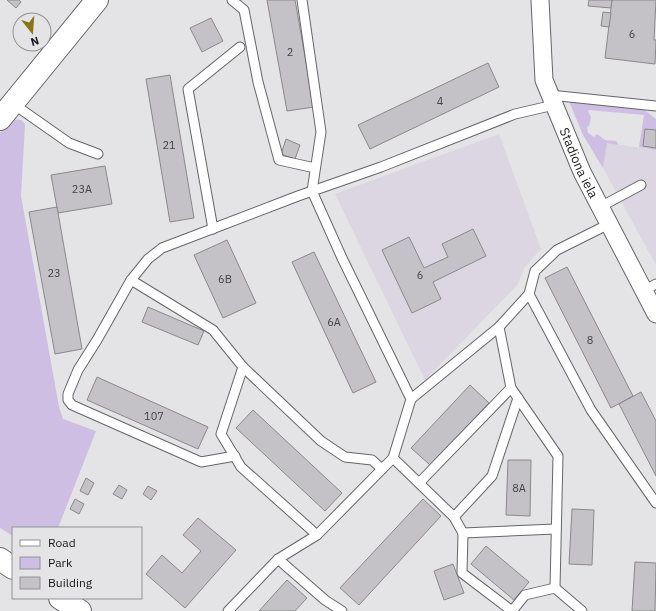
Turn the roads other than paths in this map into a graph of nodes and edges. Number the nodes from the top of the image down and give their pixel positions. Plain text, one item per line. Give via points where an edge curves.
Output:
1 (97, 0) edge
2 (232, 0) edge
3 (302, 0) edge
4 (540, 0) edge
5 (240, 47) dead end
6 (552, 100) junction
7 (656, 106) edge
8 (6, 111) edge
9 (98, 154) dead end
10 (316, 168) junction
11 (641, 184) dead end
12 (312, 191) junction
13 (600, 207) junction
14 (609, 224) junction
15 (213, 229) junction
16 (131, 280) junction
17 (650, 288) edge
18 (529, 294) junction
19 (656, 314) edge
20 (499, 327) junction
21 (243, 367) junction
22 (511, 388) junction
23 (518, 398) junction
24 (411, 399) junction
25 (235, 456) junction
26 (393, 458) junction
27 (382, 469) junction
28 (420, 484) junction
29 (656, 503) edge
30 (454, 517) junction
31 (556, 529) junction
32 (463, 533) junction
33 (317, 535) junction
34 (0, 559) edge
35 (278, 559) junction
36 (12, 567) edge
37 (555, 588) junction
38 (62, 599) edge
39 (80, 611) edge
40 (228, 611) edge
41 (342, 611) edge
42 (512, 611) edge
43 (582, 611) edge

1 - 8 street
2 - 10 lane via 244,10 258,82 279,160
3 - 10 lane via 321,132
4 - 6 street, Stadiona iela via 544,80
5 - 15 lane via 188,89
6 - 7 lane
6 - 12 lane via 381,168
6 - 13 street, Stadiona iela via 582,172
8 - 9 lane via 69,143
10 - 12 lane
11 - 13 lane
12 - 15 lane
12 - 24 lane
13 - 14 street, Stadiona iela
14 - 17 street, Stadiona iela
14 - 18 lane via 557,250 535,271
15 - 16 lane via 162,248 148,259
16 - 21 lane via 213,330
16 - 25 lane via 78,370 68,400 72,405 201,462
17 - 19 street, Stadiona iela
18 - 20 lane
18 - 29 lane via 591,410
20 - 22 lane
20 - 24 lane
21 - 25 lane via 221,434
21 - 27 lane via 321,441 345,457 372,460
22 - 23 lane
22 - 28 lane
23 - 30 lane via 492,476
23 - 31 lane via 558,456
24 - 26 lane
25 - 33 lane via 242,467
26 - 27 lane
26 - 28 lane
27 - 33 lane
28 - 30 lane
30 - 32 lane
31 - 32 lane
31 - 37 lane
32 - 42 lane via 462,573
33 - 35 lane
34 - 36 street
35 - 40 lane
35 - 41 lane via 325,600
37 - 42 lane via 525,595
37 - 43 lane
38 - 39 street

